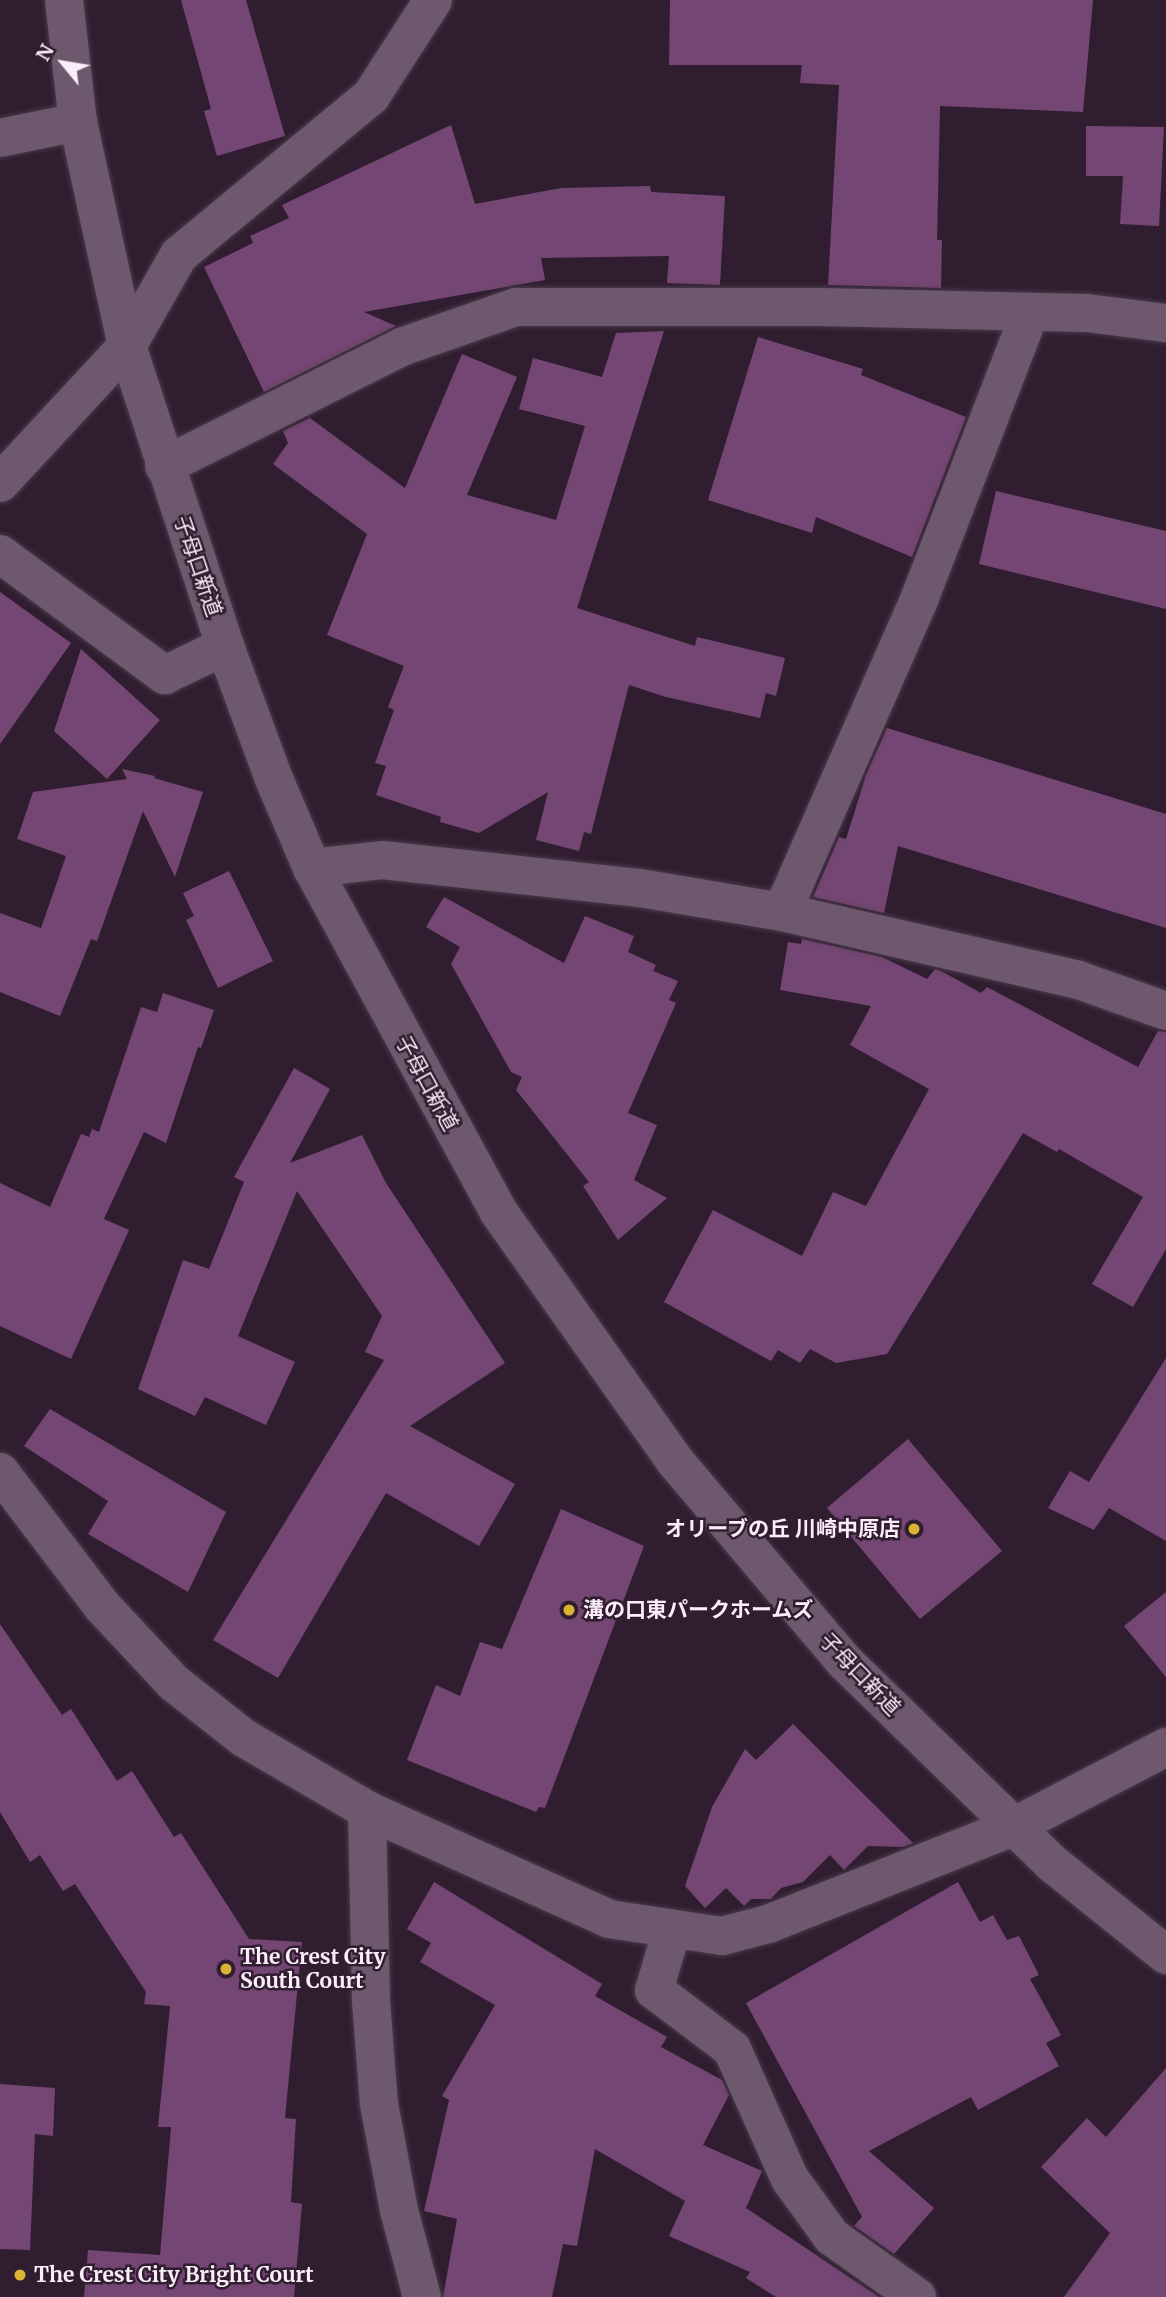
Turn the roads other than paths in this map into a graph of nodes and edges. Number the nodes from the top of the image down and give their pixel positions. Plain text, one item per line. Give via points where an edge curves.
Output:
1 (64, 0) edge
2 (433, 0) edge
3 (78, 122) junction
4 (0, 138) edge
5 (1030, 312) junction
6 (1165, 320) edge
7 (127, 346) junction
8 (164, 466) junction
9 (0, 483) edge
10 (0, 554) edge
11 (225, 646) junction
12 (312, 868) junction
13 (782, 912) junction
14 (1166, 1011) edge
15 (0, 1472) edge
16 (1166, 1747) edge
17 (367, 1810) junction
18 (1013, 1827) junction
19 (671, 1930) junction
20 (1166, 1955) edge
21 (422, 2297) edge
22 (917, 2297) edge

1 - 3 street, 子母口新道
2 - 7 street via 371,96 179,255
3 - 4 street
3 - 7 street, 子母口新道
5 - 6 street
5 - 8 street via 821,306 516,307 404,346
5 - 13 street via 919,600
7 - 8 street, 子母口新道
7 - 9 street
8 - 11 street, 子母口新道
10 - 11 street via 165,675
11 - 12 street, 子母口新道
12 - 13 street via 382,860 640,888
12 - 18 street, 子母口新道 via 498,1210 676,1461 845,1662
13 - 14 street via 1078,980
15 - 17 street via 102,1606 174,1683 244,1738
16 - 18 street
17 - 19 street via 609,1920
17 - 21 street via 371,2001 379,2104 399,2210
18 - 19 street via 768,1924 722,1936
18 - 20 street, 子母口新道
19 - 22 street via 653,1990 732,2049 790,2179 832,2237

